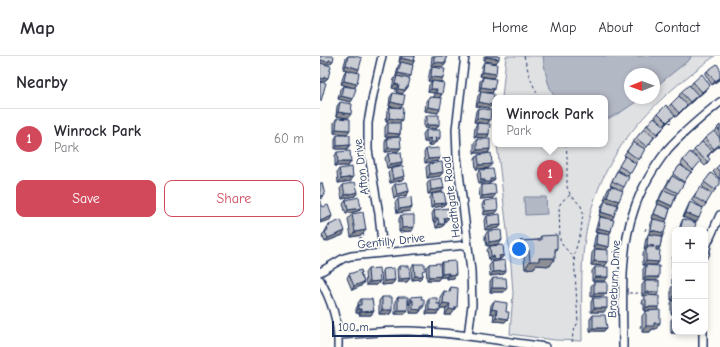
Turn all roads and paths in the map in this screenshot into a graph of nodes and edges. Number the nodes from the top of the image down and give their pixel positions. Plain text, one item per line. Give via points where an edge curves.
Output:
1 (382, 56) edge
2 (465, 56) edge
3 (524, 56) edge
4 (538, 95) edge
5 (694, 100) edge
6 (692, 102) edge
7 (720, 102) edge
8 (386, 117) dead end
9 (385, 120) dead end
10 (672, 121) edge
11 (669, 122) edge
12 (650, 143) edge
13 (649, 145) edge
14 (566, 147) edge
15 (644, 157) edge
16 (639, 158) edge
17 (570, 194) junction
18 (720, 215) edge
19 (650, 229) edge
20 (363, 231) edge
21 (646, 231) dead end
22 (325, 233) edge
23 (485, 237) dead end
24 (359, 238) dead end
25 (323, 239) dead end
26 (486, 241) dead end
27 (708, 242) edge
28 (467, 244) junction
29 (383, 252) junction
30 (643, 260) dead end
31 (574, 261) junction
32 (642, 262) dead end
33 (320, 272) edge
34 (320, 280) edge
35 (642, 291) dead end
36 (624, 293) junction
37 (642, 324) dead end
38 (640, 328) dead end
39 (338, 335) junction
40 (703, 335) edge
41 (468, 336) junction
42 (572, 342) dead end
43 (338, 347) edge
44 (545, 347) edge
45 (623, 347) edge
46 (703, 347) edge

1 - 29 street, Afton Drive via 368,123 368,150
2 - 28 street, Heathgate Road via 456,129
3 - 4 path
5 - 6 path
7 - 36 street, Braeburn Drive via 670,148 640,193 628,232
8 - 9 path
10 - 11 path
12 - 13 path
14 - 17 path via 567,187
15 - 16 path
17 - 31 path via 581,206 583,213
17 - 31 path via 559,206 560,240
18 - 27 street
19 - 21 path via 646,228
20 - 24 path via 364,237
22 - 25 path via 321,235
23 - 26 path
28 - 29 street, Gentilly Drive
28 - 41 street, Heathgate Road via 472,289
29 - 33 street, Gentilly Drive via 351,256
30 - 32 path
31 - 42 path via 578,322
34 - 39 street via 332,307
35 - 36 path
36 - 45 street, Braeburn Drive
37 - 38 path
39 - 41 street via 407,331
39 - 43 street
40 - 46 street
41 - 44 street

